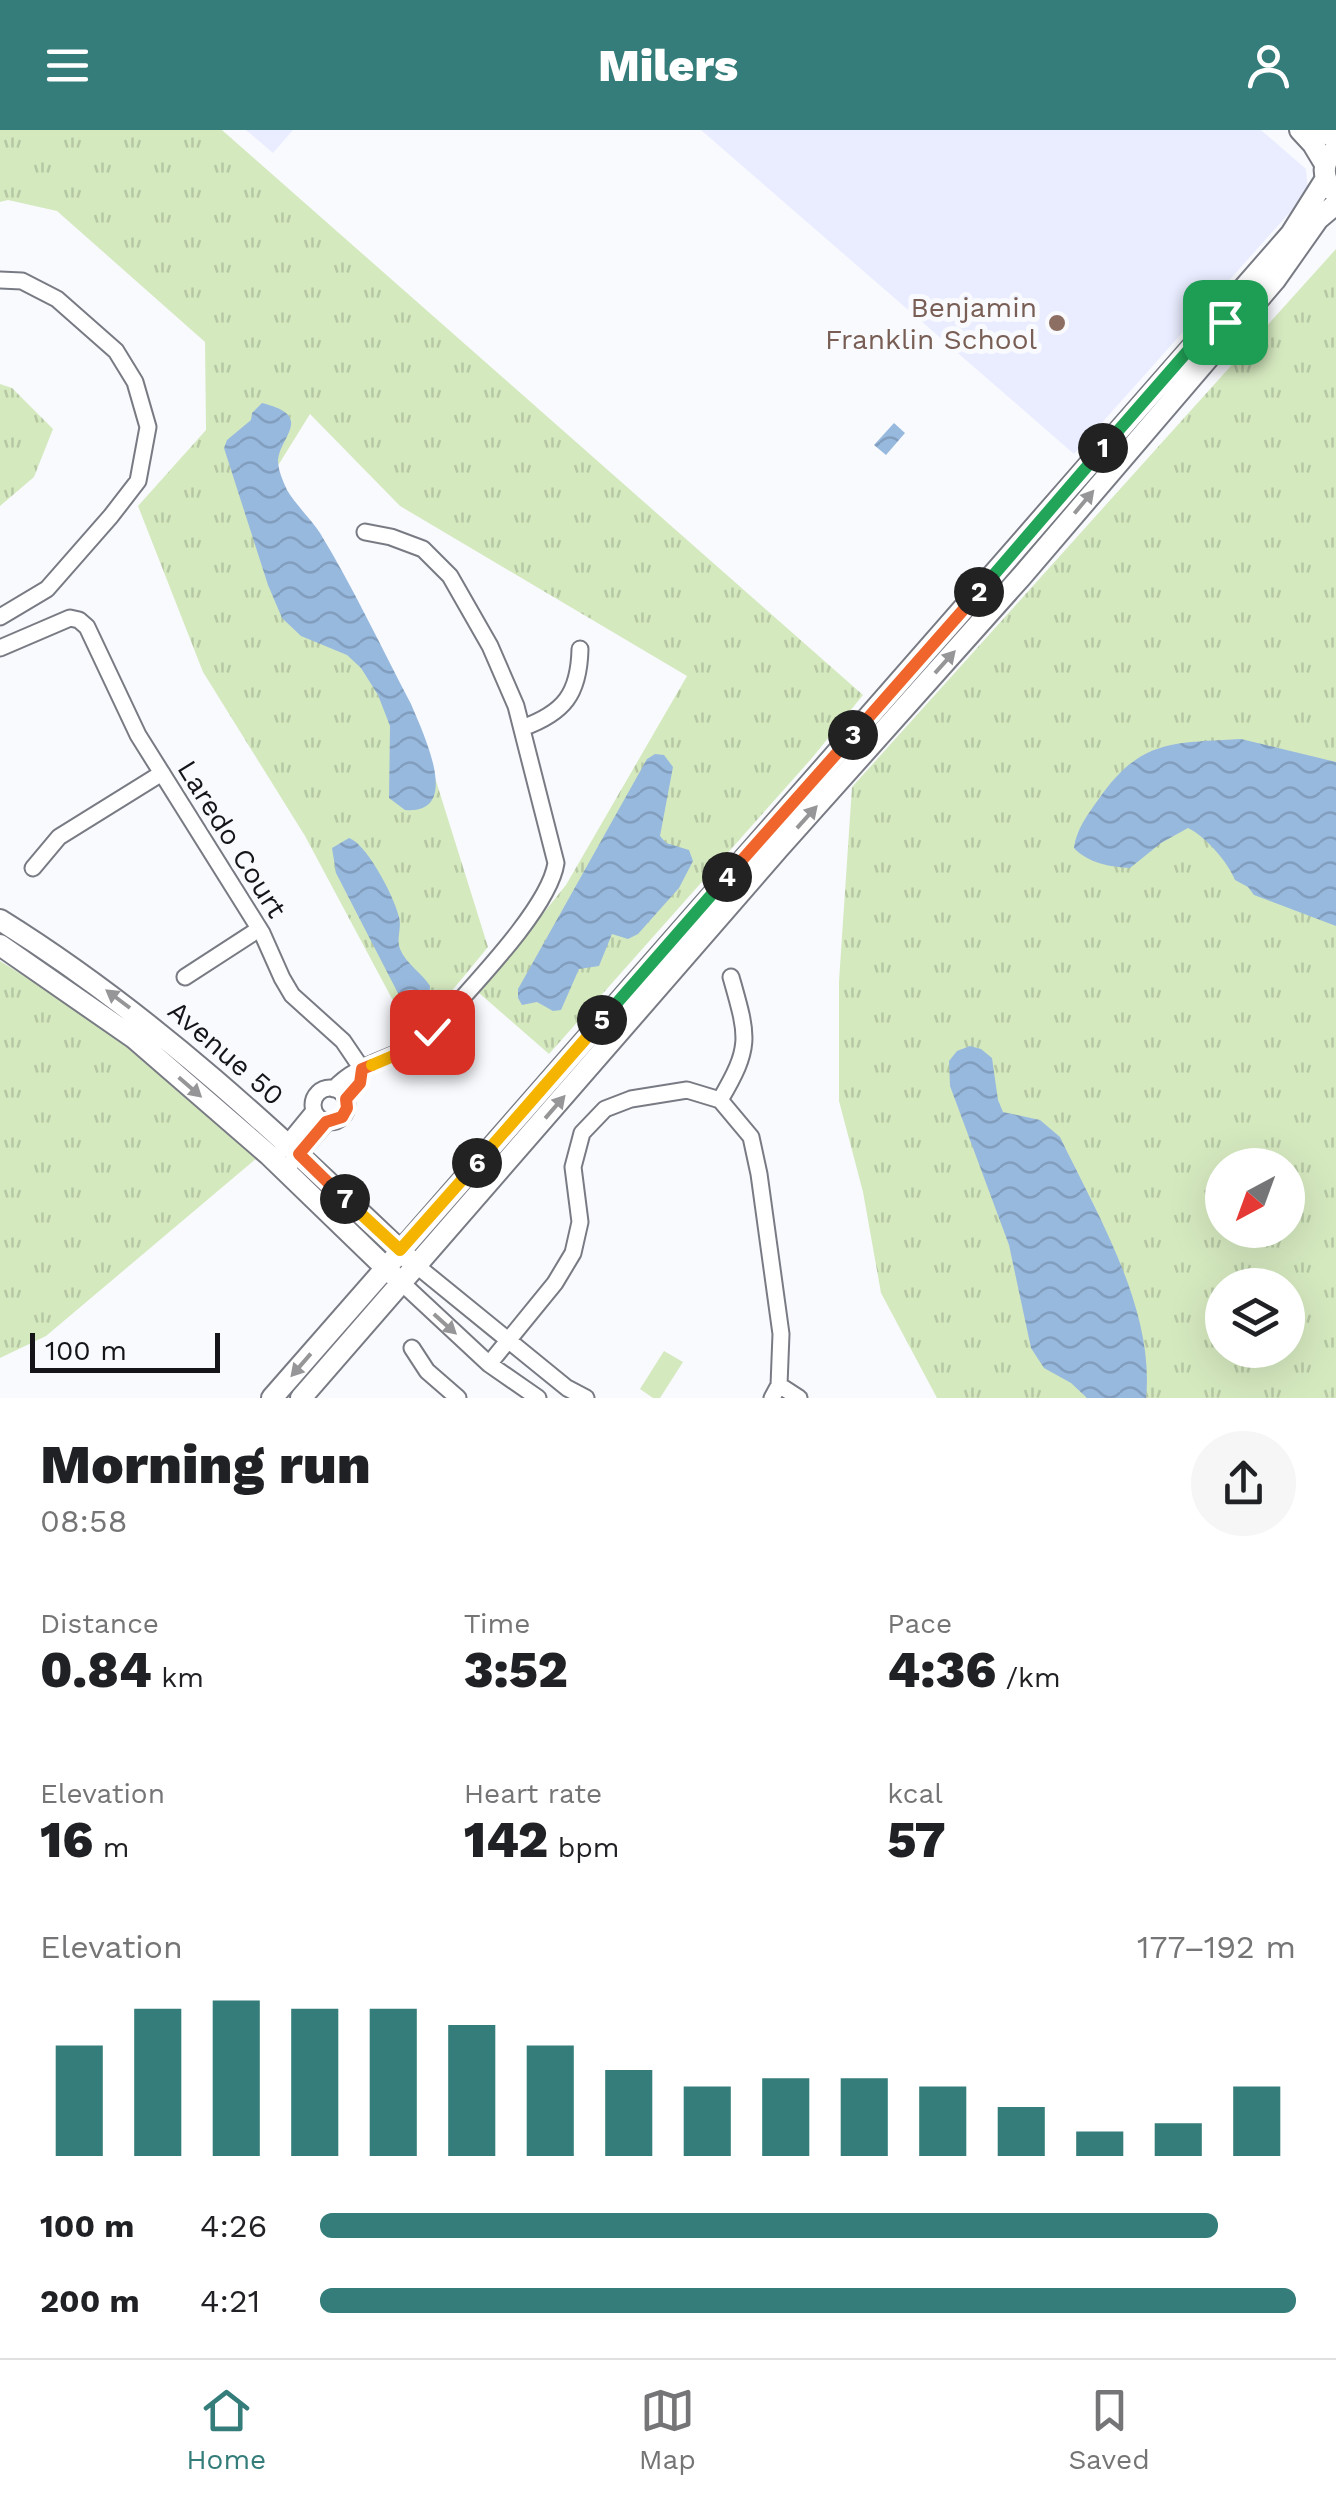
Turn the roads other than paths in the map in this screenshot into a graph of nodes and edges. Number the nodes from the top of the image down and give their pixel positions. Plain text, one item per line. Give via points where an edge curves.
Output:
1 (1300, 130) edge
2 (1322, 130) edge
3 (1336, 138) edge
4 (1331, 172) edge
5 (1336, 204) edge
6 (0, 280) edge
7 (1221, 313) junction
8 (1217, 346) junction
9 (365, 532) dead end
10 (1016, 549) junction
11 (0, 617) edge
12 (977, 626) junction
13 (0, 648) edge
14 (580, 648) dead end
15 (522, 728) junction
16 (872, 729) junction
17 (162, 772) junction
18 (827, 780) junction
19 (34, 868) dead end
20 (0, 920) edge
21 (259, 929) junction
22 (0, 945) edge
23 (185, 977) dead end
24 (731, 977) dead end
25 (362, 1069) junction
26 (340, 1094) junction
27 (720, 1100) junction
28 (320, 1116) junction
29 (286, 1156) junction
30 (400, 1250) junction
31 (417, 1266) junction
32 (386, 1267) junction
33 (402, 1283) junction
34 (508, 1342) junction
35 (412, 1348) dead end
36 (490, 1364) junction
37 (775, 1391) edge
38 (564, 1393) edge
39 (272, 1398) edge
40 (302, 1398) edge
41 (458, 1398) edge
42 (538, 1398) edge
43 (586, 1398) edge
44 (798, 1398) edge

1 - 4 main road
2 - 3 main road
4 - 7 main road via 1291,234
5 - 8 main road
6 - 11 street via 22,281 57,299 116,351 135,382 148,427 138,481 112,516 46,589
7 - 8 main road via 1225,322
7 - 10 main road
12 -> 8 main road
9 - 15 street via 410,543 442,565 506,678
10 - 12 main road via 1019,562 982,605
10 - 16 main road
16 -> 12 main road
13 - 17 street, Laredo Court via 58,621 79,620
14 - 15 street via 576,679 560,710
15 - 25 street via 554,850 548,891 432,1032
16 - 18 main road
17 - 19 street via 59,837
17 - 21 street, Laredo Court
18 - 30 main road
31 -> 18 main road
29 -> 20 main road, Avenue 50 via 147,1021
21 - 23 street
21 - 25 street, Laredo Court via 292,995 343,1041
22 -> 29 main road, Avenue 50
24 - 27 street via 744,1021 744,1060
25 - 26 street via 360,1083
26 - 28 street via 317,1094
26 - 28 street via 347,1108 342,1117
27 - 34 street via 687,1090 631,1099 605,1110 582,1133 574,1167 580,1222 573,1252
27 - 37 street via 750,1137 759,1174 781,1334
28 - 29 street
29 - 30 main road, Avenue 50
29 - 32 main road, Avenue 50
30 - 31 main road, Avenue 50
30 - 32 main road
31 - 33 main road
31 - 34 street
32 - 33 main road, Avenue 50
32 -> 39 main road
33 -> 36 street
33 - 40 main road
34 - 36 street
34 - 38 street
35 - 41 street
36 - 42 street
37 - 44 street
38 - 43 street

